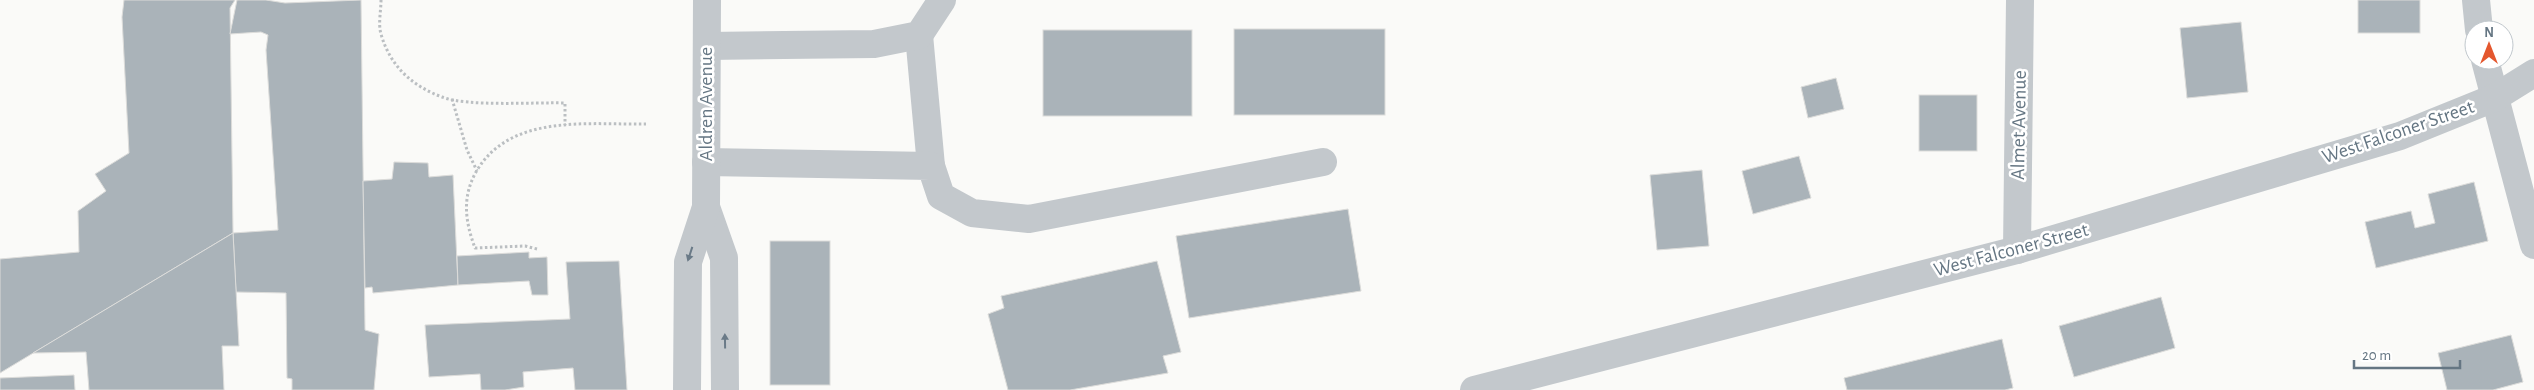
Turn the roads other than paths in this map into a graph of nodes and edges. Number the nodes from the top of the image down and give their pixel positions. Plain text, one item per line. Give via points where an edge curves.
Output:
1 (707, 0) edge
2 (942, 0) edge
3 (2020, 0) edge
4 (2476, 0) edge
5 (2478, 20) edge
6 (919, 35) junction
7 (707, 46) junction
8 (2487, 70) edge
9 (2534, 72) edge
10 (2494, 98) junction
11 (706, 162) junction
12 (1322, 162) dead end
13 (931, 166) junction
14 (706, 207) junction
15 (2534, 245) edge
16 (2017, 250) junction
17 (687, 390) edge
18 (726, 390) edge
19 (1474, 390) edge

1 - 7 street, Aldren Avenue
2 - 6 street
3 - 16 street, Almet Avenue
4 - 5 street
6 - 7 street via 874,44
6 - 13 street
7 - 11 street, Aldren Avenue
8 - 10 street
9 - 10 street, West Falconer Street
10 - 15 street
10 - 16 street, West Falconer Street via 2400,136
11 - 13 street
11 - 14 street, Aldren Avenue
12 - 13 street via 1029,219 972,213 941,196
14 -> 17 street, Aldren Avenue via 688,262
18 -> 14 street, Aldren Avenue via 724,258
16 - 19 street, West Falconer Street

